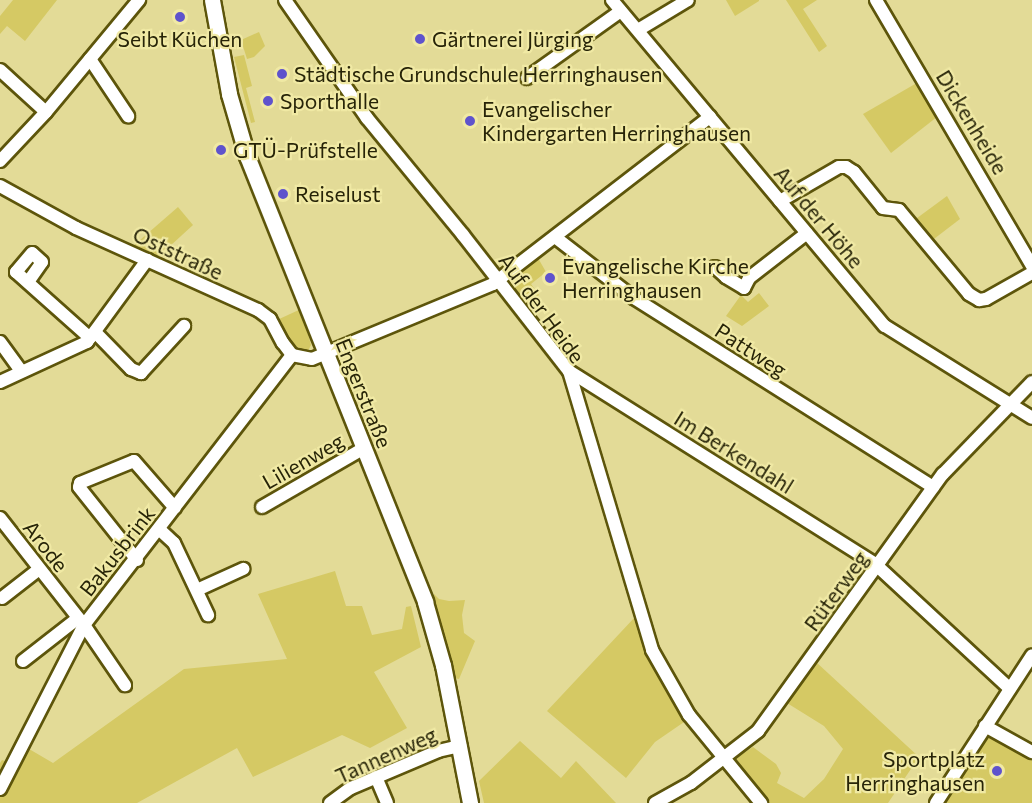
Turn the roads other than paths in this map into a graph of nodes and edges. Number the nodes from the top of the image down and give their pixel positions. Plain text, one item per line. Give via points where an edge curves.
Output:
1 (139, 0) edge
2 (213, 0) edge
3 (285, 0) edge
4 (612, 0) edge
5 (688, 0) edge
6 (876, 0) edge
7 (621, 10) junction
8 (638, 30) junction
9 (90, 59) junction
10 (0, 70) edge
11 (527, 78) dead end
12 (46, 112) junction
13 (128, 116) dead end
14 (710, 117) junction
15 (0, 161) edge
16 (0, 186) edge
17 (780, 201) junction
18 (807, 233) junction
19 (555, 237) junction
20 (147, 260) junction
21 (1032, 266) edge
22 (715, 267) dead end
23 (1032, 273) edge
24 (499, 280) junction
25 (28, 282) dead end
26 (184, 326) dead end
27 (93, 335) junction
28 (0, 342) edge
29 (326, 354) junction
30 (292, 355) junction
31 (21, 371) junction
32 (569, 372) junction
33 (0, 382) edge
34 (1032, 382) edge
35 (1009, 405) junction
36 (1032, 418) edge
37 (364, 448) junction
38 (933, 487) junction
39 (262, 507) dead end
40 (175, 508) junction
41 (0, 518) edge
42 (160, 530) junction
43 (136, 560) junction
44 (878, 567) junction
45 (243, 569) dead end
46 (38, 570) junction
47 (197, 590) junction
48 (1, 597) edge
49 (11, 609) dead end
50 (208, 615) dead end
51 (81, 622) junction
52 (1032, 655) edge
53 (23, 661) dead end
54 (125, 685) dead end
55 (1010, 689) junction
56 (985, 726) junction
57 (460, 746) junction
58 (1032, 752) edge
59 (724, 759) junction
60 (376, 777) junction
61 (0, 789) edge
62 (330, 803) edge
63 (387, 803) edge
64 (470, 803) edge
65 (655, 803) edge
66 (761, 803) edge
67 (936, 803) edge

1 - 9 street
2 - 29 main road, Engerstraße via 229,94 241,135
3 - 24 street, Auf der Heide via 367,118
4 - 7 street, Auf der Höhe
5 - 8 street
6 - 21 street, Dickenheide
7 - 8 street, Auf der Höhe
7 - 11 street
8 - 14 street, Auf der Höhe
9 - 12 street
9 - 13 street
10 - 12 street
12 - 15 street
14 - 17 street, Auf der Höhe
14 - 19 street
16 - 20 street, Oststraße via 47,214
17 - 18 street, Auf der Höhe
17 - 23 street via 846,166 883,208 899,210 969,294 979,300
18 - 22 street via 749,278 744,288
18 - 35 street, Auf der Höhe via 888,329
19 - 24 street
19 - 38 street, Pattweg via 634,298
20 - 27 street
20 - 30 street, Oststraße via 262,313
24 - 29 street
24 - 32 street, Auf der Heide
25 - 27 street
26 - 27 street via 141,373 131,369
27 - 31 street
28 - 31 street
29 - 30 street via 306,360
29 - 37 main road, Engerstraße
30 - 40 street, Bakusbrink
31 - 33 street
32 - 44 street, Im Berkendahl
32 - 59 street, Auf der Heide via 652,650 689,715
34 - 35 street, Rüterweg
35 - 36 street, Auf der Höhe
35 - 38 street, Rüterweg
37 - 39 street, Lilienweg
37 - 57 main road, Engerstraße via 425,602
38 - 44 street, Rüterweg
40 - 42 street, Bakusbrink
40 - 43 street via 134,461 82,482 79,487
41 - 46 street, Arode
42 - 43 street, Bakusbrink
42 - 47 street via 174,543
43 - 51 street, Bakusbrink
44 - 55 street, Im Berkendahl
44 - 59 street, Rüterweg via 758,731
45 - 47 street
46 - 48 street
46 - 51 street, Arode
47 - 50 street
48 - 49 street
51 - 53 street
51 - 54 street, Arode
51 - 61 street, Bakusbrink
52 - 55 street
55 - 56 street
56 - 58 street
56 - 67 street
57 - 60 street, Tannenweg
57 - 64 main road, Engerstraße
59 - 65 street, Rüterweg
59 - 66 street, Auf der Heide
60 - 62 street, Tannenweg
60 - 63 street

